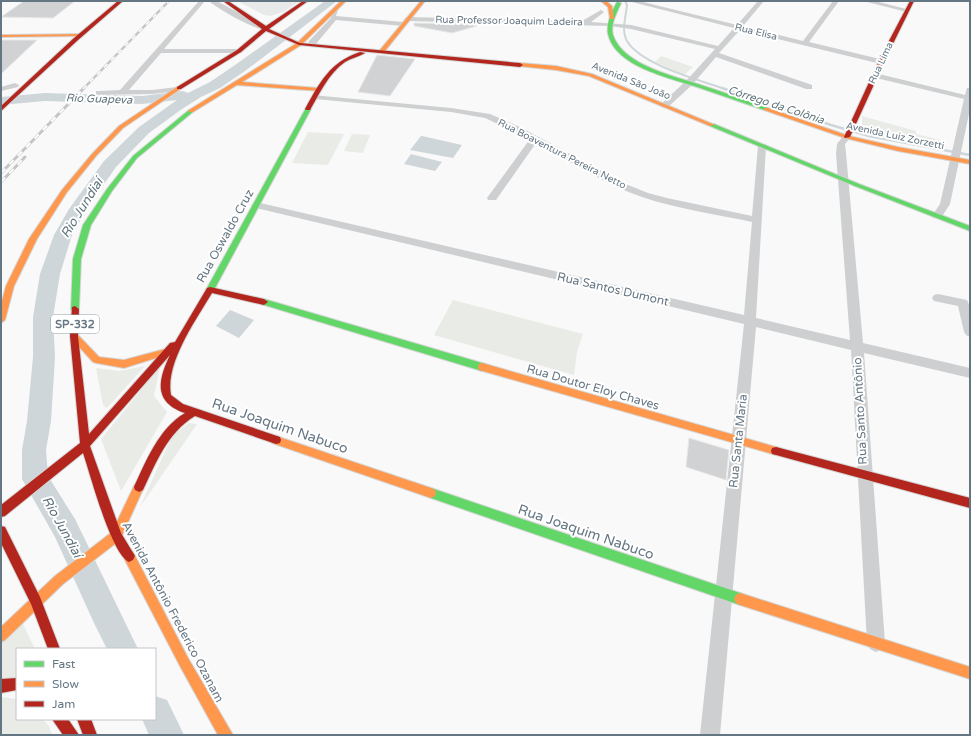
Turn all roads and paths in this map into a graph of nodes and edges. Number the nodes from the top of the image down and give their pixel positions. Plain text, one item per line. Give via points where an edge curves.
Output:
1 (113, 1) edge
2 (123, 1) edge
3 (202, 1) edge
4 (212, 1) edge
5 (225, 1) edge
6 (306, 1) edge
7 (423, 1) edge
8 (604, 1) edge
9 (631, 1) edge
10 (748, 1) edge
11 (836, 1) edge
12 (866, 1) edge
13 (912, 1) edge
14 (621, 2) edge
15 (760, 2) edge
16 (341, 3) edge
17 (296, 8) junction
18 (907, 10) junction
19 (601, 12) dead end
20 (334, 18) junction
21 (254, 19) junction
22 (405, 21) junction
23 (614, 22) junction
24 (584, 23) junction
25 (738, 27) junction
26 (269, 31) junction
27 (71, 35) junction
28 (81, 35) junction
29 (1, 36) edge
30 (305, 43) junction
31 (805, 44) junction
32 (159, 51) junction
33 (239, 51) junction
34 (378, 51) junction
35 (716, 51) junction
36 (881, 62) junction
37 (875, 75) junction
38 (241, 81) junction
39 (690, 81) junction
40 (809, 87) dead end
41 (16, 89) junction
42 (177, 89) junction
43 (318, 91) junction
44 (99, 93) dead end
45 (122, 93) junction
46 (969, 94) edge
47 (3, 101) edge
48 (664, 106) junction
49 (850, 133) junction
50 (534, 138) junction
51 (762, 146) junction
52 (955, 157) junction
53 (970, 162) edge
54 (844, 179) junction
55 (492, 198) dead end
56 (256, 206) junction
57 (937, 216) junction
58 (758, 220) junction
59 (970, 229) edge
60 (210, 290) junction
61 (938, 298) dead end
62 (1, 320) edge
63 (750, 321) junction
64 (187, 328) junction
65 (970, 332) edge
66 (74, 336) junction
67 (857, 347) junction
68 (169, 351) junction
69 (970, 373) edge
70 (195, 411) junction
71 (738, 441) junction
72 (85, 445) junction
73 (864, 476) junction
74 (970, 503) edge
75 (1, 512) edge
76 (2, 532) edge
77 (113, 539) junction
78 (1, 545) edge
79 (724, 594) junction
80 (36, 601) junction
81 (1, 636) edge
82 (876, 643) junction
83 (54, 648) edge
84 (970, 674) edge
85 (16, 684) edge
86 (1, 686) edge
87 (60, 720) edge
88 (84, 720) edge
89 (72, 735) edge
90 (90, 735) edge
91 (226, 735) edge
92 (710, 735) edge

1 - 27 main road
2 - 28 main road
3 - 32 street
4 - 26 street, Avenida São João
5 - 21 main road, Avenida São João
6 - 17 main road
7 - 22 main road
8 - 14 main road
8 - 23 main road, Avenida Luiz Zorzetti via 610,7
9 - 25 street, Rua Elisa
10 - 15 street
11 - 31 street
12 - 18 street
13 - 18 main road, Rua Lima
14 - 23 main road
15 - 25 street
16 - 20 street via 334,13
16 - 30 main road, Avenida Antônio Frederico Ozanam / SP-332
17 - 21 main road via 276,17
17 - 26 main road
18 - 36 main road, Rua Lima
19 - 24 street
20 - 22 street, Rua Professor Joaquim Ladeira
20 - 30 street
21 - 26 main road, Avenida São João
22 - 24 street, Rua Professor Joaquim Ladeira
22 - 34 main road
23 - 24 street, Rua Professor Joaquim Ladeira
23 - 35 street, Rua Professor Joaquim Ladeira
23 - 39 main road, Avenida Luiz Zorzetti via 612,41 623,54 652,70
25 - 31 street, Rua Elisa
25 - 35 street
26 - 30 main road, Avenida São João
26 - 33 main road
27 - 28 main road
27 - 29 main road
27 - 41 main road
28 - 41 main road
30 - 34 main road, Avenida São João
30 - 38 main road, Avenida Antônio Frederico Ozanam / SP-332
31 - 36 street, Rua Elisa
32 - 33 street
32 - 45 street
33 - 42 main road
34 - 43 main road, Rua Oswaldo Cruz via 351,56 336,64
34 - 48 main road, Avenida São João via 556,68 590,75
35 - 39 street
35 - 40 street
36 - 37 main road, Rua Lima
37 - 46 street
37 - 49 main road, Rua Lima
38 - 43 main road
38 - 66 main road, Avenida Antônio Frederico Ozanam / SP-332 via 189,112 158,137 136,157 109,190 87,225 77,260
39 - 48 street
39 - 49 main road, Avenida Luiz Zorzetti
41 - 47 main road
41 - 47 street
42 - 45 street
42 - 62 main road via 121,127 64,191 33,239 10,286
43 - 50 street, Rua Boaventura Pereira Netto via 471,113 502,121
43 - 56 main road, Rua Oswaldo Cruz
44 - 45 street
46 - 52 street
48 - 51 main road, Avenida São João
49 - 52 main road, Avenida Luiz Zorzetti
49 - 54 street, Rua Lima via 842,144
50 - 55 street
50 - 58 street, Rua Boaventura Pereira Netto via 625,187 645,195
51 - 54 main road, Avenida São João
51 - 58 street, Rua Santa Maria
52 - 53 main road, Avenida Luiz Zorzetti
52 - 57 street via 945,204
54 - 57 main road, Avenida São João
54 - 67 street, Rua Santo Antônio
56 - 60 main road, Rua Oswaldo Cruz
56 - 63 street, Rua Santos Dumont
57 - 59 main road, Avenida São João
58 - 63 street, Rua Santa Maria
60 - 64 main road, Rua Oswaldo Cruz
60 - 71 main road, Rua Doutor Eloy Chaves via 326,320
61 - 65 street via 963,303
63 - 67 street, Rua Santos Dumont
63 - 71 street, Rua Santa Maria
64 - 68 main road
64 - 70 main road, Rua Oswaldo Cruz via 167,375 165,387 170,400 180,407
66 - 68 main road via 96,360 124,364
66 - 72 main road, Avenida Antônio Frederico Ozanam / SP-332
67 - 69 street, Rua Santos Dumont
67 - 73 street, Rua Santo Antônio
68 - 72 main road
70 - 77 main road via 170,428 161,442
70 - 79 main road, Rua Joaquim Nabuco
71 - 73 main road, Rua Doutor Eloy Chaves
71 - 79 street, Rua Santa Maria
72 - 75 main road
72 - 77 main road, Avenida Antônio Frederico Ozanam / SP-332
73 - 74 main road, Rua Doutor Eloy Chaves
73 - 82 street, Rua Santo Antônio
76 - 78 main road
76 - 80 main road
77 - 80 main road
77 - 91 main road, Avenida Antônio Frederico Ozanam / SP-332 via 136,568 184,662
79 - 82 main road, Rua Joaquim Nabuco
79 - 92 street, Rua Santa Maria
80 - 81 main road
80 - 83 main road
82 - 84 main road, Rua Joaquim Nabuco
85 - 86 main road
87 - 89 main road
88 - 90 main road

